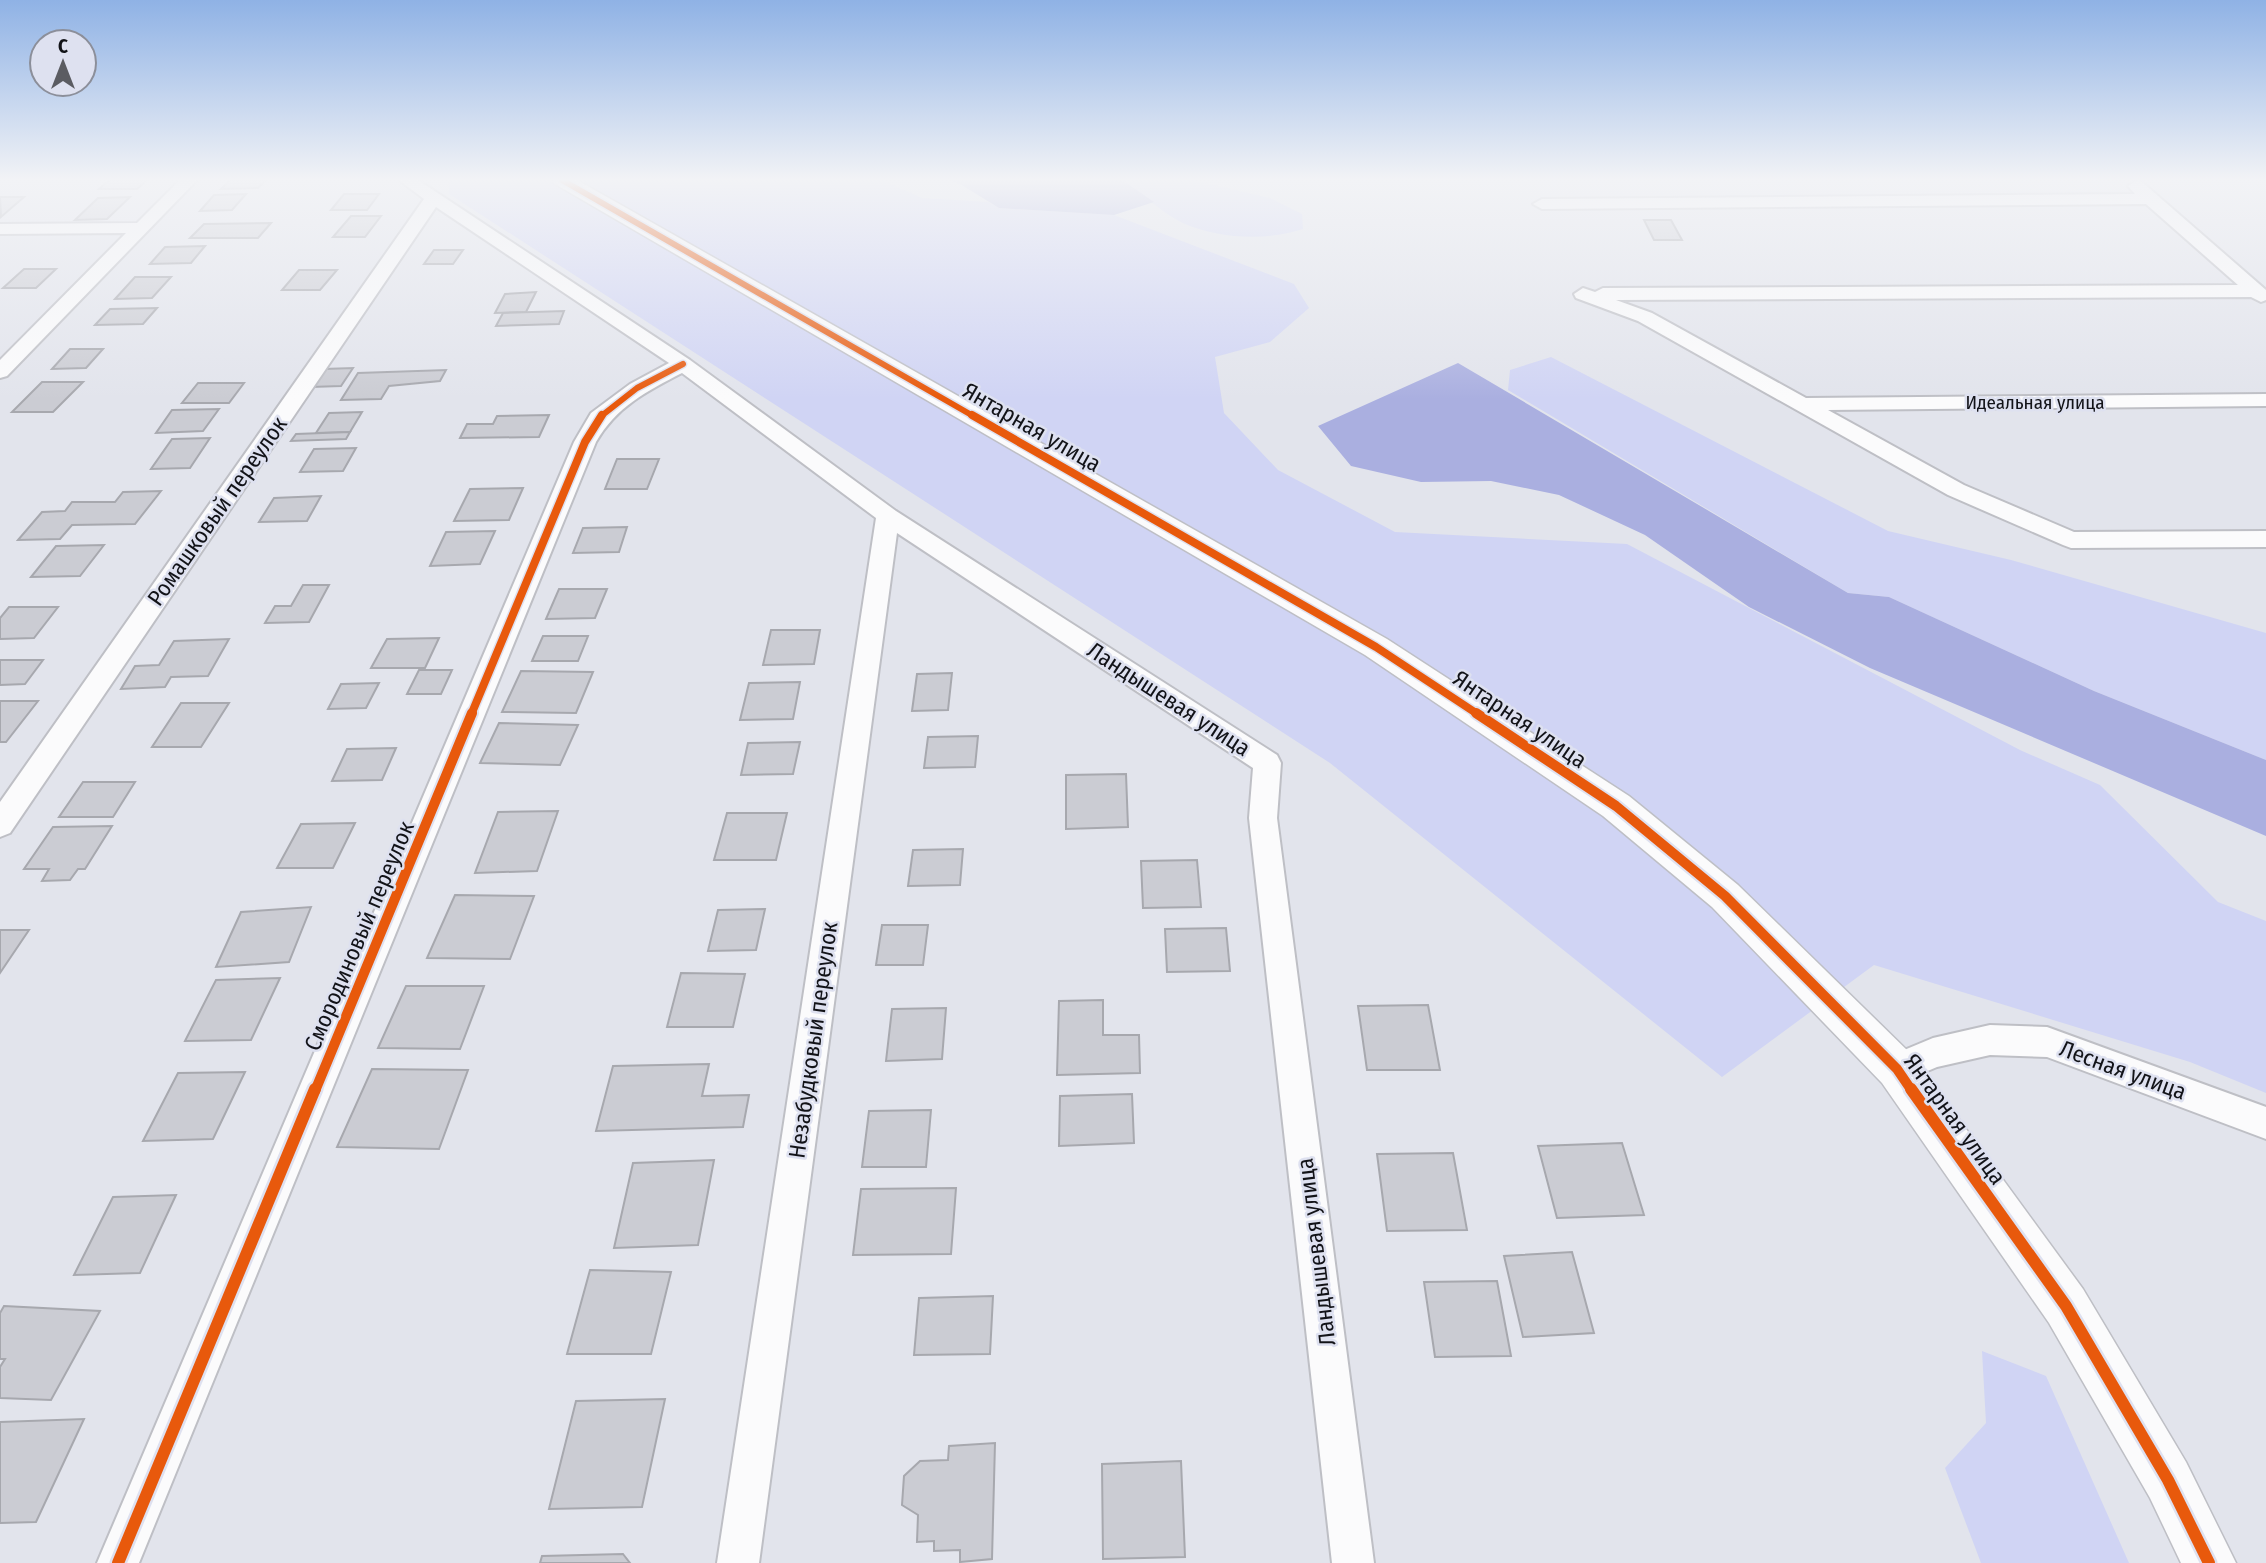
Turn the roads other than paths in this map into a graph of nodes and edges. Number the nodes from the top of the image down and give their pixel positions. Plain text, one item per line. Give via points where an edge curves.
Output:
1 (117, 253) edge
2 (395, 253) edge
3 (516, 253) edge
4 (689, 253) edge
5 (2212, 253) edge
6 (2261, 296) edge
7 (683, 364) junction
8 (0, 372) edge
9 (2266, 400) edge
10 (1804, 404) junction
11 (888, 516) junction
12 (2266, 539) edge
13 (0, 825) edge
14 (1897, 1069) junction
15 (2266, 1124) edge
16 (118, 1563) edge
17 (738, 1563) edge
18 (1353, 1563) edge
19 (2209, 1563) edge

1 - 8 street
2 - 13 street, Ромашковый переулок
3 - 7 street, Ландышевая улица
4 - 14 street, Янтарная улица via 1352,633 1616,806 1725,896
5 - 6 street
6 - 10 street via 1583,294 1645,317
7 - 11 street, Ландышевая улица
7 - 16 street, Смородиновый переулок via 637,388 599,418 585,442
9 - 10 street, Идеальная улица
10 - 12 street via 1956,490 2071,540
11 - 17 street, Незабудковый переулок
11 - 18 street, Ландышевая улица via 1267,763 1264,818
14 - 15 street, Лесная улица via 1933,1053 1990,1040 2047,1042
14 - 19 street, Янтарная улица via 2066,1306 2168,1480

